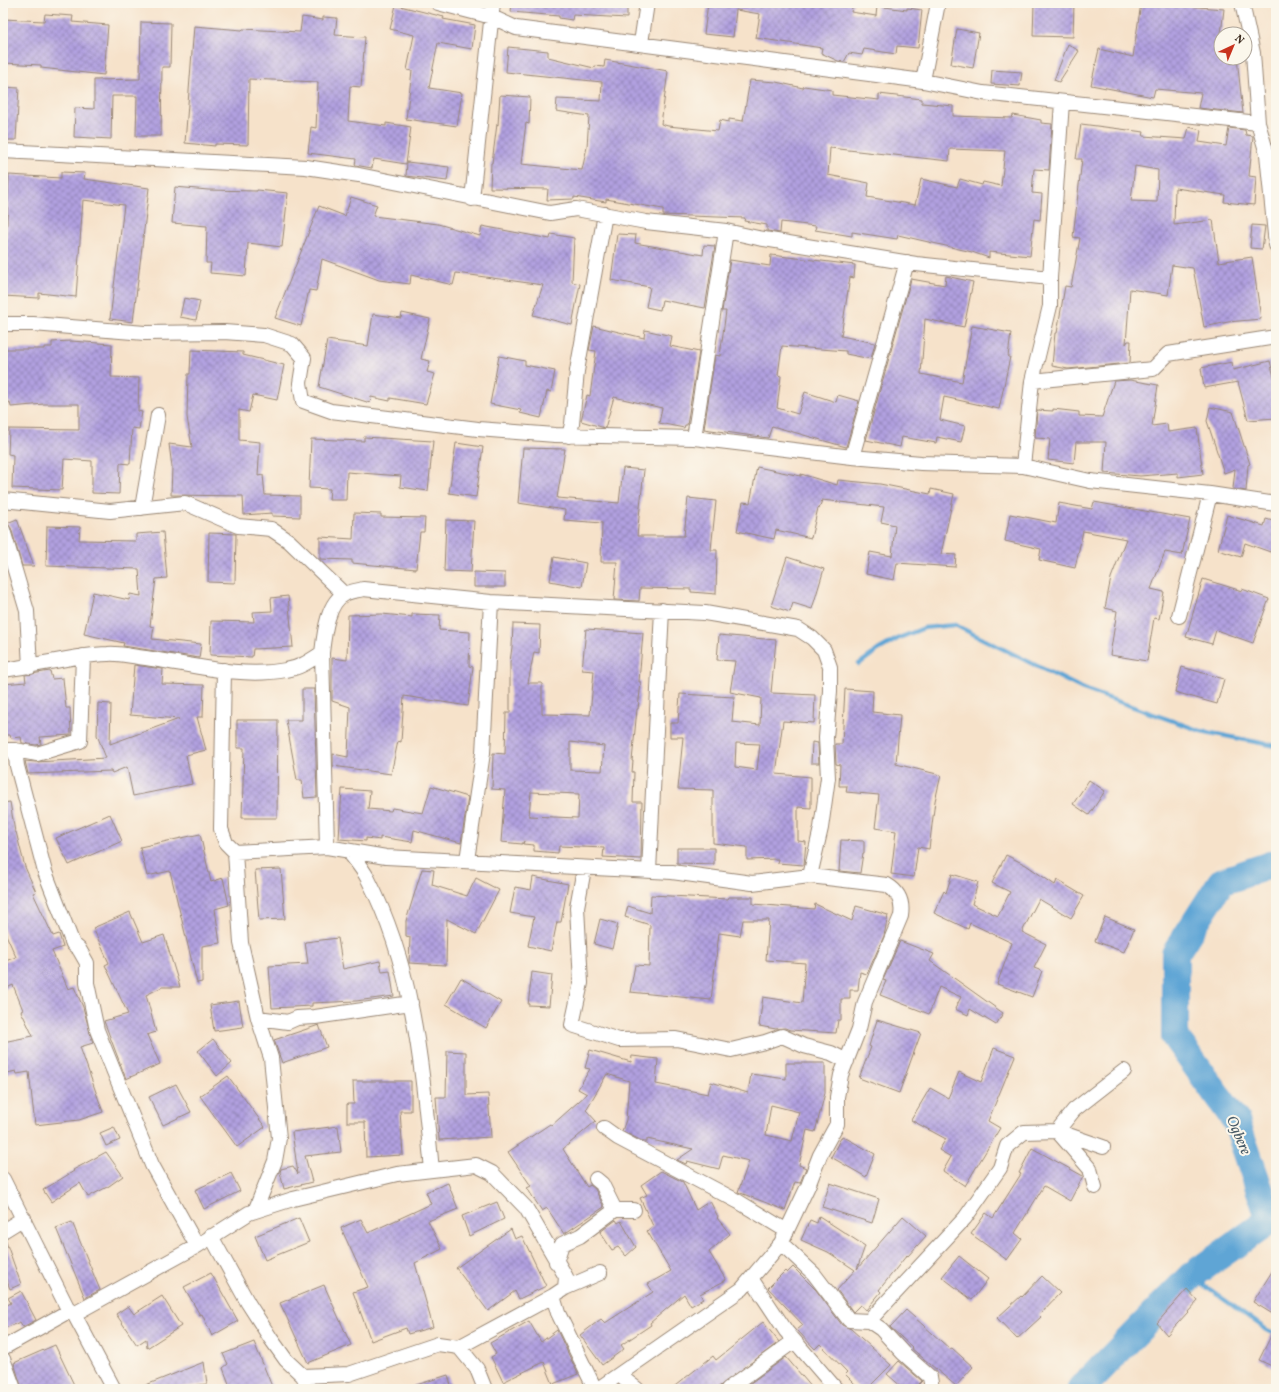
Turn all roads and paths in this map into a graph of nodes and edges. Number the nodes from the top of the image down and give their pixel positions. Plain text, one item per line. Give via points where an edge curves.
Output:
1 (438, 3) edge
2 (646, 3) edge
3 (938, 3) edge
4 (1242, 3) edge
5 (493, 10) edge
6 (640, 43) junction
7 (923, 81) junction
8 (1062, 102) junction
9 (1258, 123) junction
10 (3, 151) edge
11 (1273, 180) edge
12 (472, 199) junction
13 (605, 214) junction
14 (726, 231) junction
15 (1276, 245) edge
16 (907, 262) junction
17 (1050, 278) junction
18 (3, 324) edge
19 (1276, 337) edge
20 (1032, 381) junction
21 (158, 415) dead end
22 (569, 436) junction
23 (694, 438) junction
24 (852, 458) junction
25 (1022, 466) junction
26 (1210, 494) junction
27 (3, 500) edge
28 (1276, 504) edge
29 (142, 508) junction
30 (3, 530) edge
31 (344, 594) junction
32 (491, 602) junction
33 (662, 610) junction
34 (1179, 616) dead end
35 (322, 654) junction
36 (83, 656) junction
37 (30, 667) junction
38 (3, 670) edge
39 (224, 670) junction
40 (9, 750) edge
41 (328, 846) junction
42 (235, 852) junction
43 (349, 852) junction
44 (467, 860) junction
45 (584, 869) junction
46 (649, 871) junction
47 (810, 876) junction
48 (411, 1003) junction
49 (258, 1018) junction
50 (847, 1061) junction
51 (1124, 1071) dead end
52 (604, 1128) dead end
53 (1058, 1131) junction
54 (1103, 1148) dead end
55 (432, 1170) junction
56 (3, 1179) edge
57 (596, 1179) dead end
58 (1095, 1188) dead end
59 (615, 1210) junction
60 (634, 1210) dead end
61 (255, 1211) junction
62 (24, 1218) junction
63 (3, 1231) edge
64 (211, 1236) junction
65 (784, 1237) junction
66 (197, 1246) junction
67 (556, 1262) junction
68 (600, 1273) dead end
69 (752, 1280) junction
70 (565, 1288) junction
71 (553, 1296) junction
72 (72, 1313) junction
73 (870, 1321) junction
74 (794, 1341) junction
75 (459, 1347) junction
76 (3, 1348) edge
77 (3, 1359) edge
78 (619, 1375) junction
79 (302, 1376) junction
80 (14, 1389) edge
81 (114, 1389) edge
82 (309, 1389) edge
83 (485, 1389) edge
84 (596, 1389) edge
85 (637, 1389) edge
86 (728, 1389) edge
87 (836, 1389) edge
88 (932, 1389) edge

1 - 5 street
2 - 6 street
3 - 7 street
4 - 9 street via 1253,53
5 - 6 street via 516,28
5 - 12 street
6 - 7 street
7 - 8 street via 982,93
8 - 9 street
8 - 17 street
9 - 11 street
10 - 12 street via 306,167 359,175
11 - 15 street
12 - 13 street via 550,213 576,209
13 - 14 street via 646,222
13 - 22 street via 577,371
14 - 16 street
14 - 23 street
16 - 17 street
16 - 24 street
17 - 20 street via 1050,306
18 - 22 street via 145,333 224,332 264,335 292,344 304,358 300,383 303,401 331,411 478,429
19 - 20 street via 1168,354 1153,369
20 - 25 street
21 - 29 street
22 - 23 street
23 - 24 street
24 - 25 street
25 - 26 street via 1090,481
26 - 28 street
26 - 34 street
27 - 29 street via 110,511
29 - 31 street via 185,504 238,526 271,529 289,541
30 - 37 street via 27,611
31 - 32 street via 363,590
31 - 35 street via 329,612
32 - 33 street
32 - 44 street via 483,753
33 - 46 street
33 - 47 street via 705,613 798,629 824,650 830,667 826,738 828,778 821,828
35 - 39 street via 287,670 258,673
35 - 41 street
36 - 37 street
36 - 39 street via 109,654
36 - 40 street via 80,741 36,754
37 - 38 street
39 - 42 street via 221,828 226,843
40 - 66 street via 17,766 45,872 73,944 87,963 87,983 97,1030 152,1165
41 - 42 street
41 - 43 street
42 - 49 street via 240,943
43 - 44 street via 386,857
43 - 48 street via 368,878 396,943
44 - 45 street
45 - 46 street via 591,867
45 - 50 street via 577,907 581,983 572,1025 619,1040 676,1039 731,1050 782,1036
46 - 47 street via 752,883
47 - 50 street via 887,885 896,892 902,906 901,916 887,953 865,1002 859,1029
48 - 49 street via 297,1018 288,1022
48 - 55 street via 416,1022
49 - 61 street via 271,1058 279,1138 274,1161
50 - 65 street via 837,1097 837,1124 820,1155
51 - 53 street via 1074,1110
52 - 65 street via 618,1138 739,1202
53 - 54 street
53 - 58 street via 1090,1169
53 - 73 street via 1024,1132 1007,1146 1000,1168 965,1218
55 - 61 street via 397,1174 293,1199
55 - 67 street via 476,1165 492,1173 526,1208
56 - 62 street
57 - 59 street via 602,1184
59 - 60 street
59 - 67 street via 580,1236 562,1244
61 - 64 street
62 - 63 street
62 - 72 street
64 - 66 street
64 - 79 street via 248,1303 286,1360
65 - 69 street
65 - 73 street via 849,1320
66 - 72 street
67 - 70 street via 566,1277
68 - 70 street
69 - 74 street
69 - 78 street
70 - 71 street
71 - 75 street
71 - 84 street via 558,1313
72 - 76 street
72 - 81 street
73 - 88 street via 930,1377
74 - 86 street
74 - 87 street
75 - 79 street via 438,1344 349,1374
75 - 83 street via 477,1369
77 - 80 street
78 - 84 street
78 - 85 street
79 - 82 street

